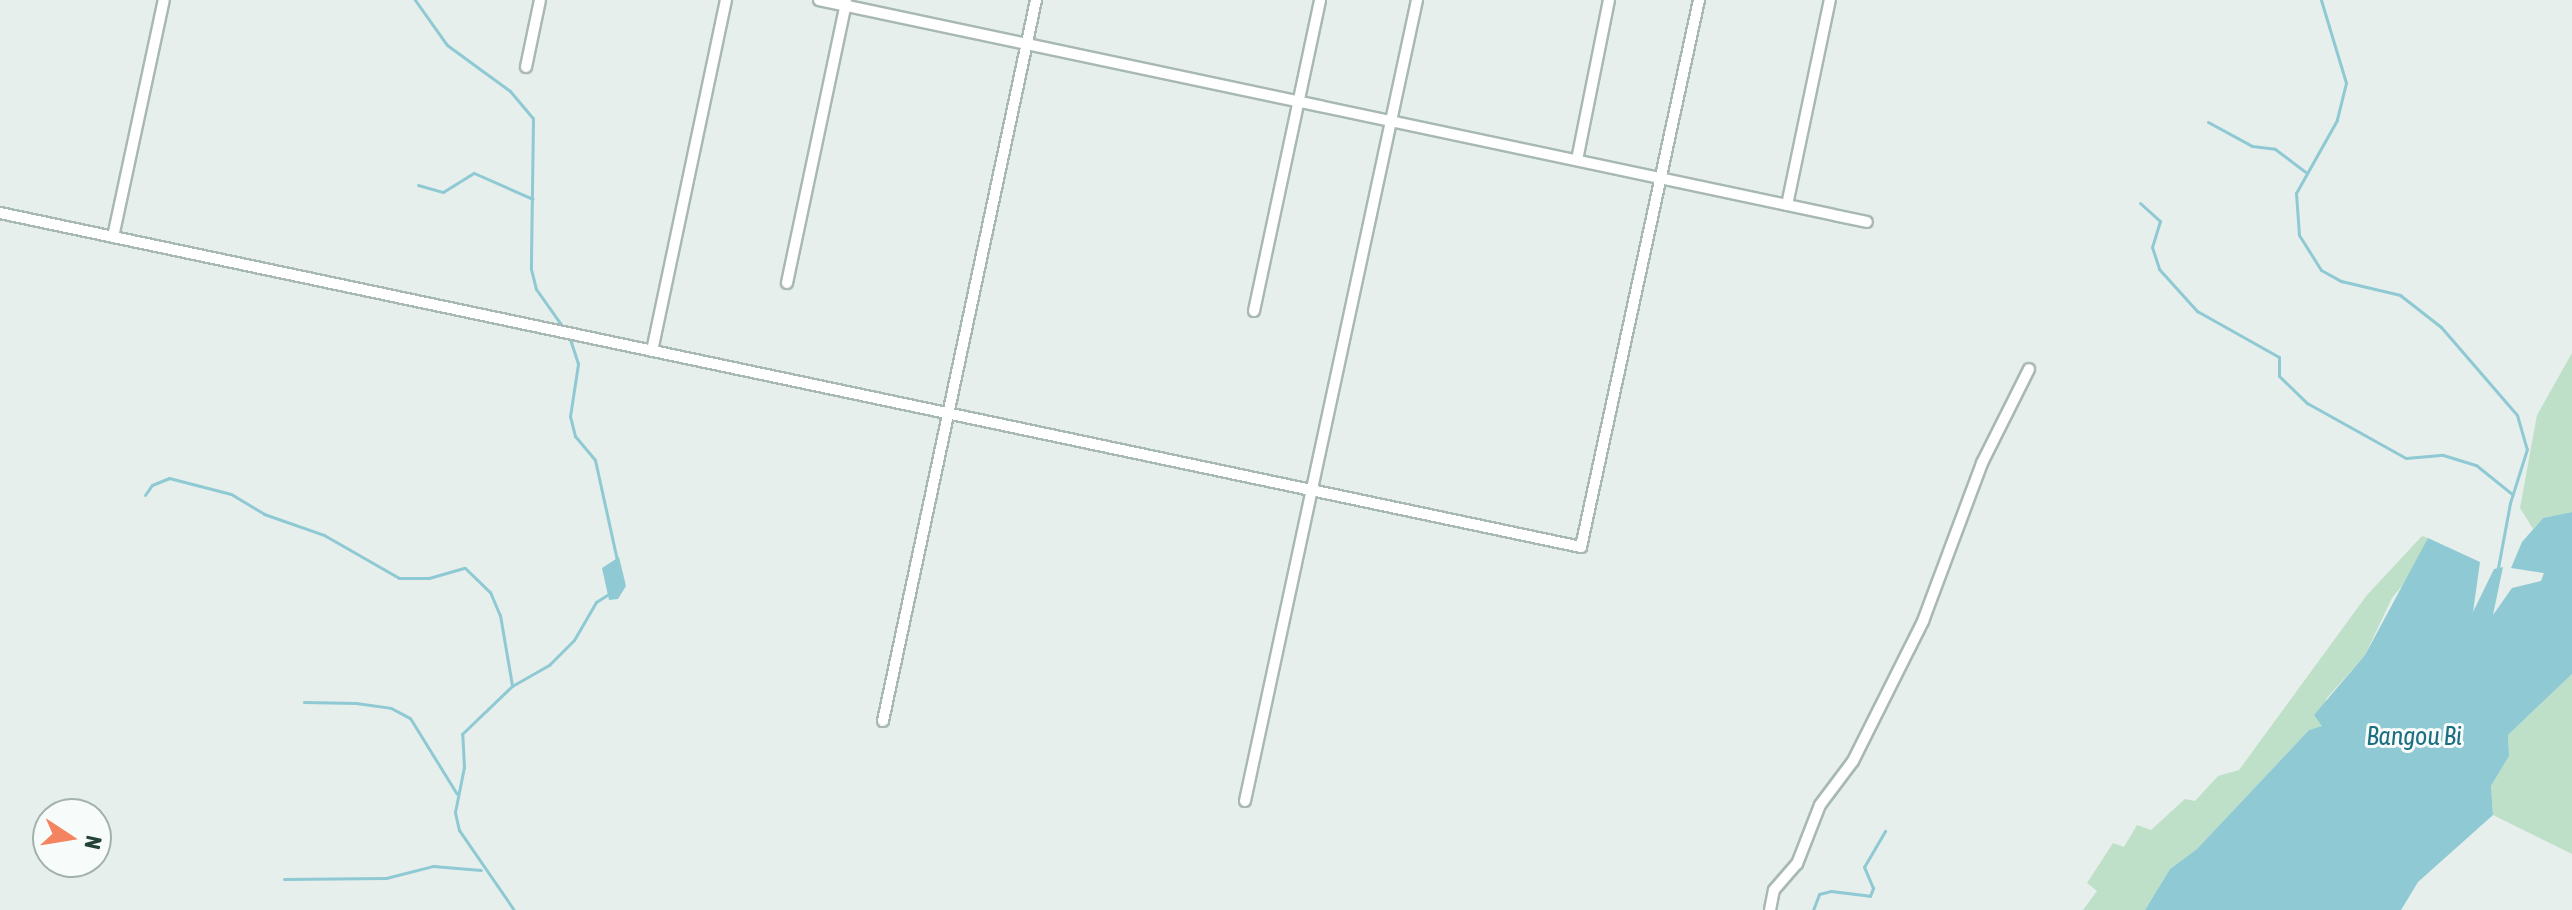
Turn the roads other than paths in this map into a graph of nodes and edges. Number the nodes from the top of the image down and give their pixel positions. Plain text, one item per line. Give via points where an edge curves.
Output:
1 (164, 0) edge
2 (540, 0) edge
3 (726, 0) edge
4 (819, 0) edge
5 (1036, 0) edge
6 (1320, 0) edge
7 (1417, 0) edge
8 (1609, 0) edge
9 (1699, 0) edge
10 (1830, 0) edge
11 (846, 3) edge
12 (1026, 44) junction
13 (526, 67) dead end
14 (1298, 102) junction
15 (1389, 121) junction
16 (1577, 160) junction
17 (1660, 178) junction
18 (1787, 205) junction
19 (0, 213) edge
20 (1867, 222) dead end
21 (113, 237) junction
22 (787, 283) dead end
23 (1254, 311) dead end
24 (652, 351) junction
25 (2029, 369) dead end
26 (948, 414) junction
27 (1311, 490) junction
28 (883, 721) dead end
29 (1245, 801) dead end
30 (1770, 910) edge

1 - 21 street
2 - 13 street
3 - 24 street
4 - 11 street
5 - 12 street
6 - 14 street
7 - 15 street
8 - 16 street
9 - 17 street
10 - 18 street
11 - 12 street
11 - 22 street
12 - 14 street
12 - 26 street
14 - 15 street
14 - 23 street
15 - 16 street
15 - 27 street
16 - 17 street
17 - 18 street
17 - 27 street via 1581,547
18 - 20 street
19 - 21 street
21 - 24 street
24 - 26 street
25 - 30 street via 1982,463 1923,621 1853,761 1820,805 1797,864 1774,890
26 - 27 street
26 - 28 street
27 - 29 street

